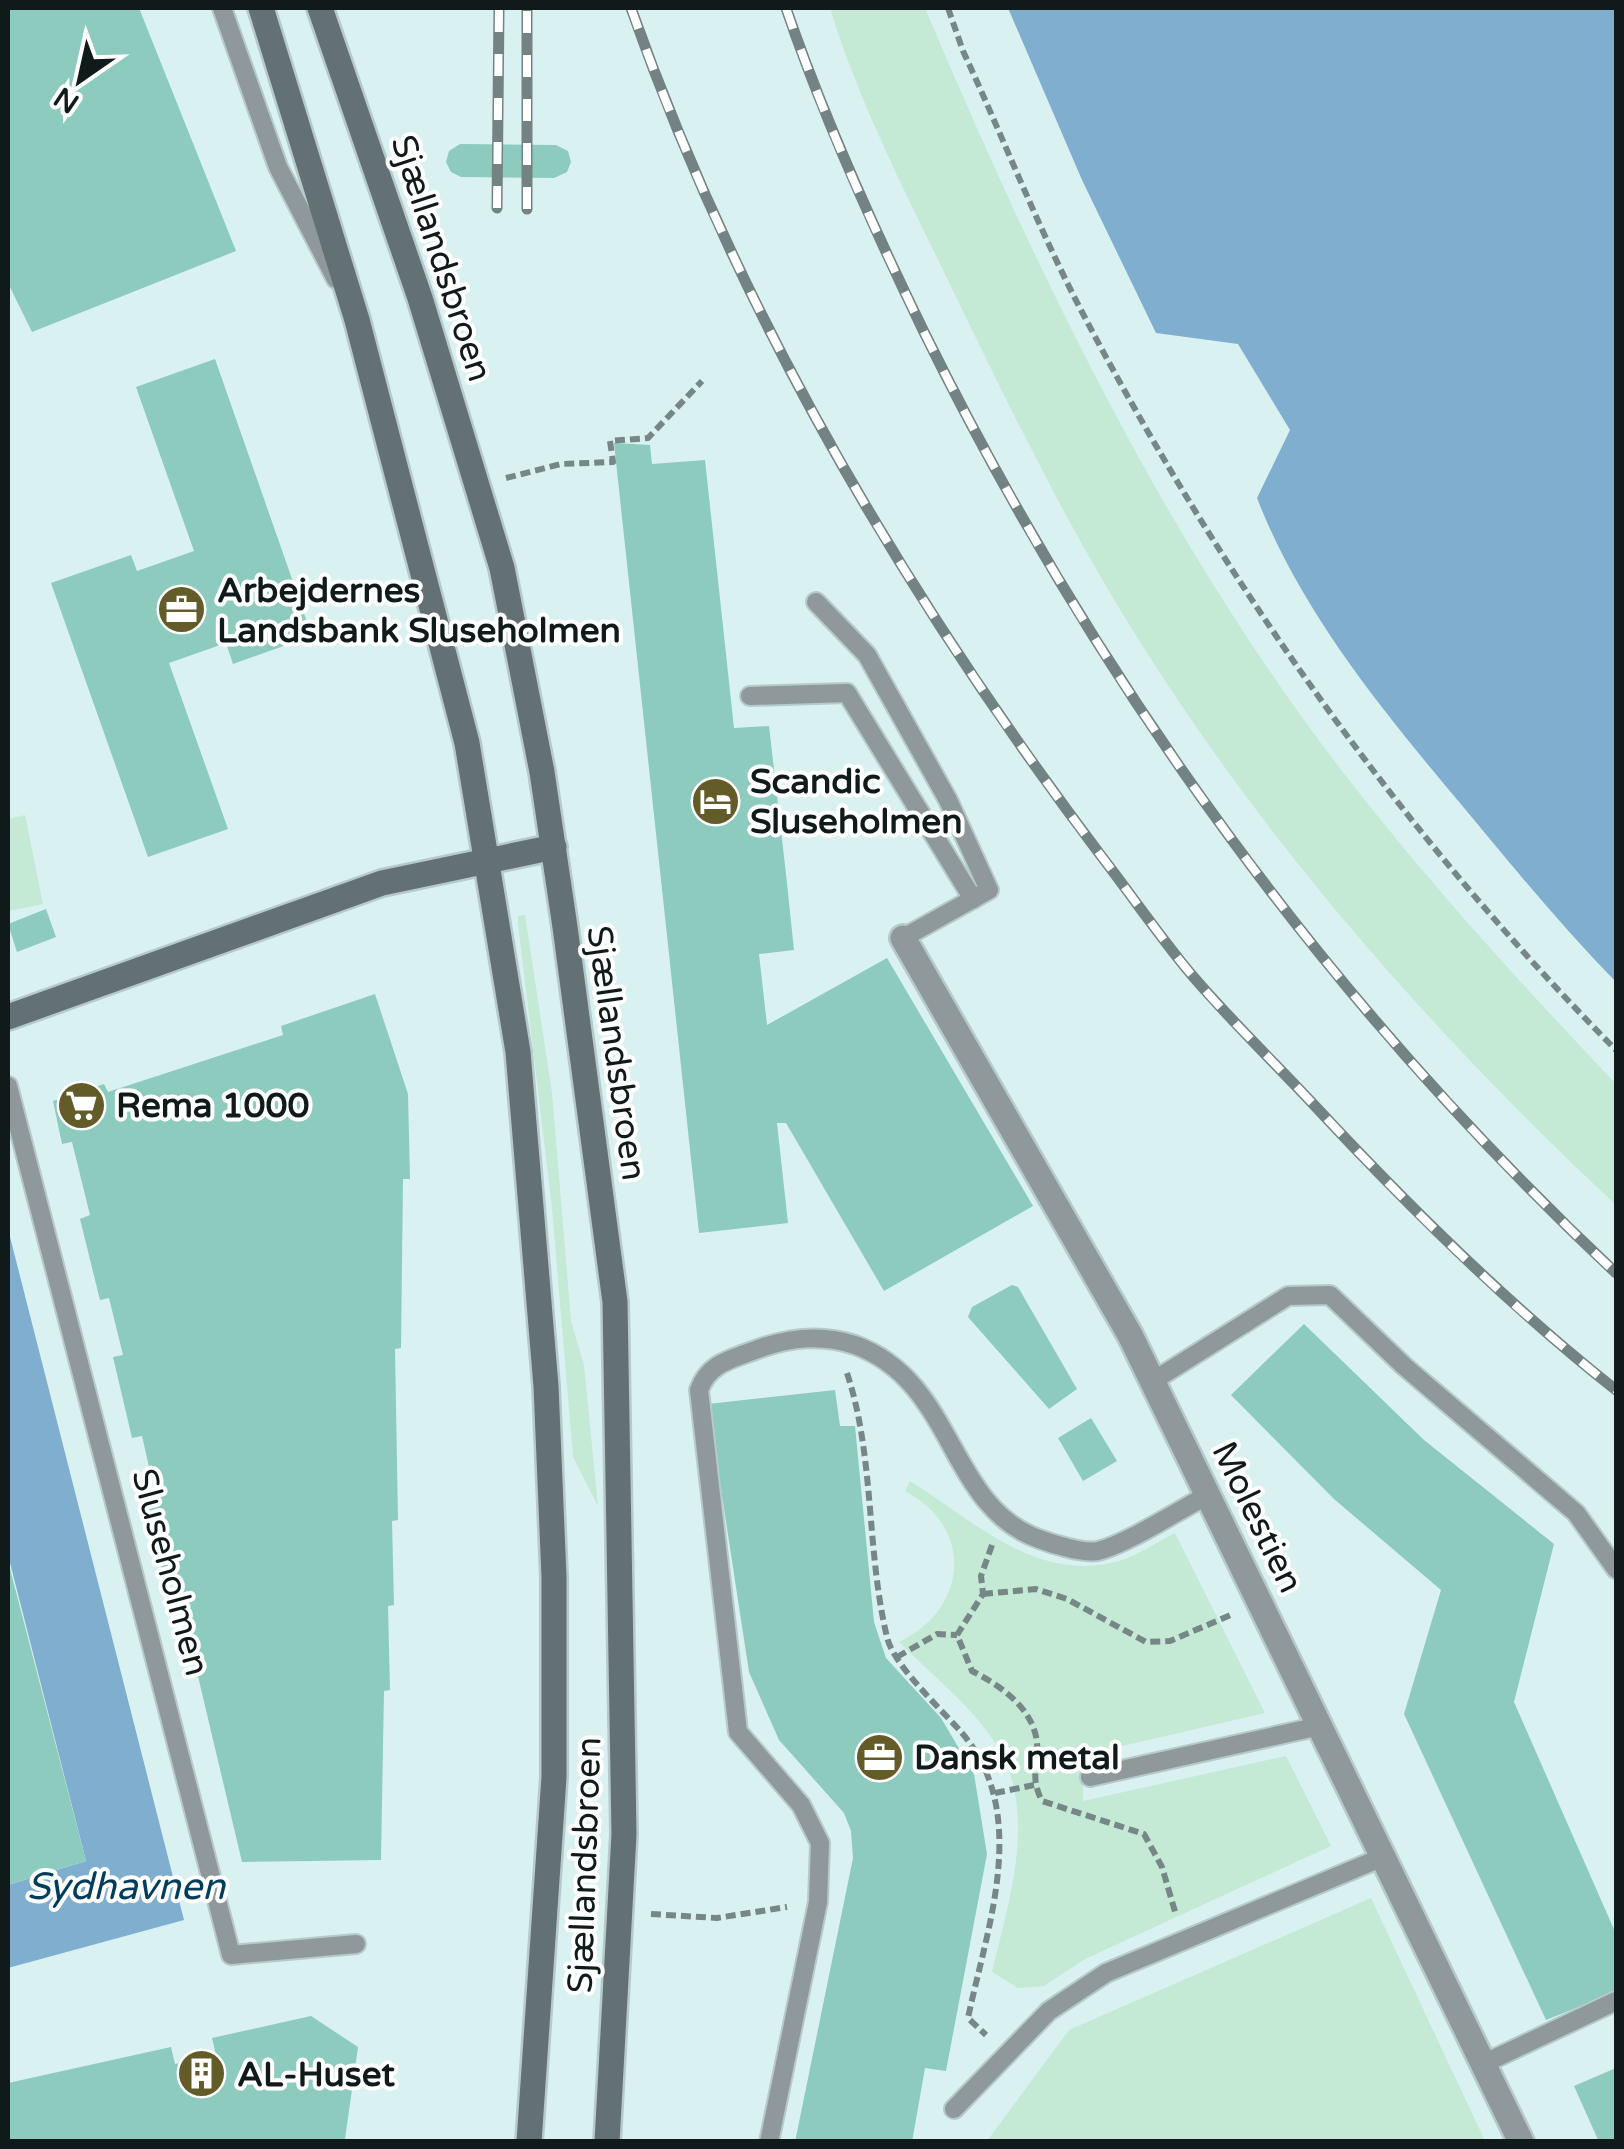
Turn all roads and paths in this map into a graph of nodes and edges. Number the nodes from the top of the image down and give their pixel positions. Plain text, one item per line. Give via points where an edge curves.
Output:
1 (222, 8) edge
2 (261, 8) edge
3 (320, 8) edge
4 (948, 8) edge
5 (357, 320) junction
6 (702, 381) dead end
7 (480, 484) junction
8 (816, 602) dead end
9 (750, 696) dead end
10 (554, 846) junction
11 (490, 860) junction
12 (973, 899) junction
13 (903, 938) joint
14 (8, 1018) edge
15 (1616, 1050) edge
16 (8, 1086) edge
17 (836, 1339) junction
18 (1152, 1380) junction
19 (1208, 1495) junction
20 (1006, 1520) junction
21 (1616, 1569) edge
22 (982, 1594) junction
23 (1259, 1601) junction
24 (956, 1636) junction
25 (897, 1656) junction
26 (1320, 1726) junction
27 (1090, 1776) dead end
28 (1034, 1785) junction
29 (995, 1793) junction
30 (1383, 1857) junction
31 (818, 1902) junction
32 (620, 1912) junction
33 (1187, 1939) junction
34 (356, 1944) dead end
35 (1616, 2001) edge
36 (1007, 2054) junction
37 (1484, 2064) junction
38 (954, 2109) dead end
39 (529, 2142) edge
40 (607, 2142) edge
41 (768, 2142) edge
42 (1521, 2142) edge

1 - 5 lane via 278,167
2 - 5 street, Sjællandsbroen
3 - 7 street, Sjællandsbroen
4 - 15 path via 1081,310 1216,547 1361,756 1526,958
5 - 11 street, Sjællandsbroen via 467,744
6 - 7 path via 648,438 610,441 613,462 561,464
7 - 10 street, Sjællandsbroen via 525,678
8 - 12 lane via 867,656 948,800 988,890
9 - 12 lane via 847,693
10 - 11 street
10 - 32 street, Sjællandsbroen via 615,1302 622,1519
11 - 14 street via 382,883
11 - 39 street, Sjællandsbroen via 518,1052 535,1237 554,1578 554,1778
12 - 13 lane
13 - 18 street, Molestien
16 - 34 lane, Sluseholmen via 231,1955
17 - 20 lane via 881,1355 918,1386 992,1511
17 - 25 path via 860,1411 887,1640
17 - 31 lane via 788,1338 729,1360 704,1376 700,1390 738,1732 801,1805 820,1843
18 - 19 street, Molestien
18 - 21 lane via 1288,1296 1330,1295 1576,1513
19 - 20 lane via 1096,1552 1037,1539
19 - 23 street, Molestien
20 - 22 path via 988,1551
22 - 23 path via 1036,1589 1146,1642 1170,1641
22 - 24 path
23 - 26 street, Molestien
24 - 25 path via 937,1634
24 - 28 path via 972,1672 1019,1703 1034,1728
25 - 29 path via 967,1739
26 - 27 lane
26 - 30 street, Molestien
28 - 29 path
28 - 33 path via 1042,1801 1064,1811 1144,1834
29 - 36 path via 1001,1868 968,2018
30 - 33 lane
30 - 37 street, Molestien
31 - 32 path via 717,1918
31 - 41 lane
32 - 40 street, Sjællandsbroen
33 - 36 lane via 1106,1973 1049,2011
35 - 37 lane
36 - 38 lane
37 - 42 street, Molestien

